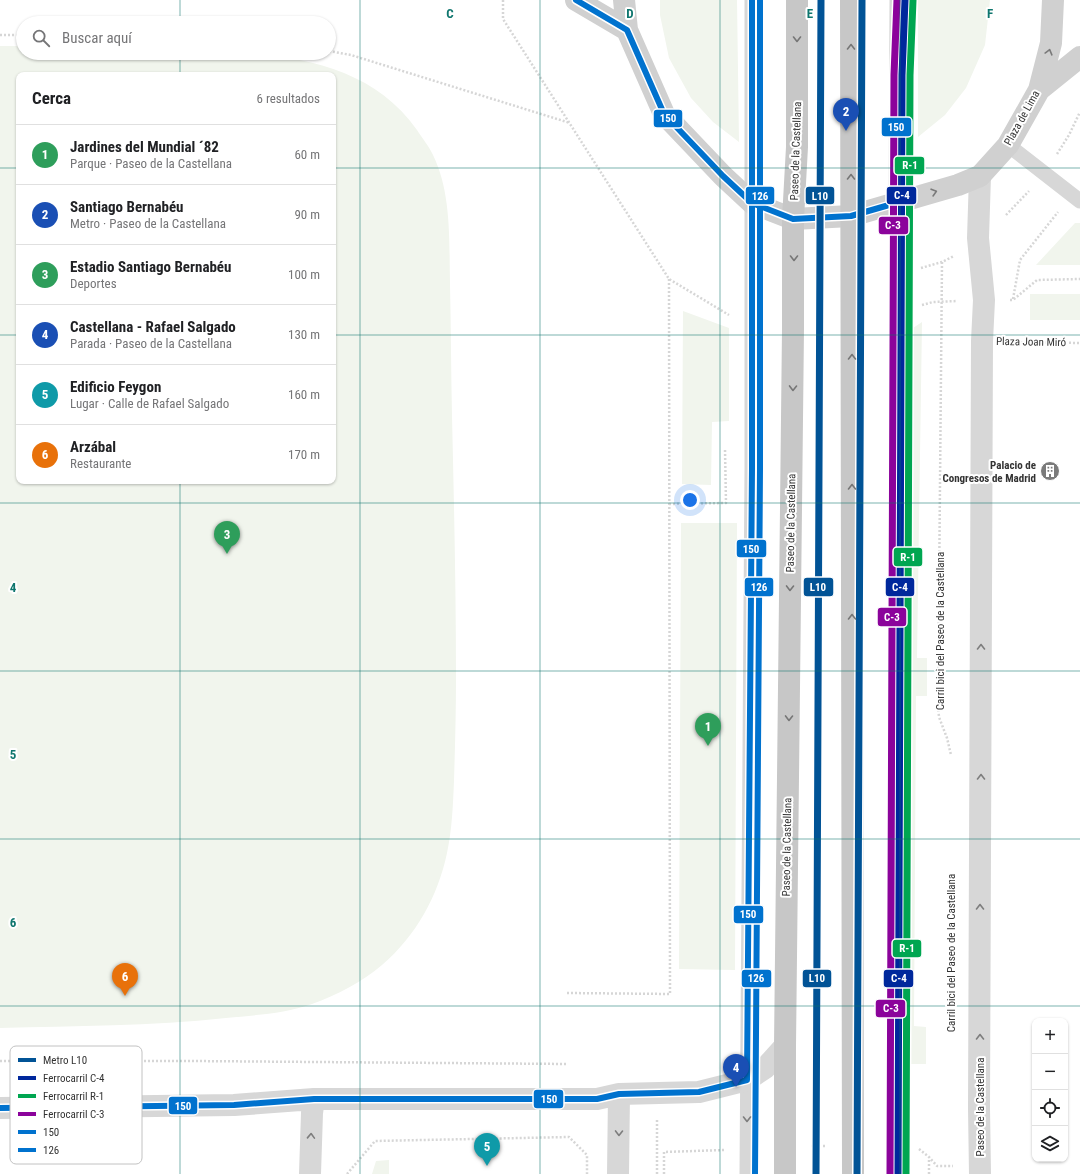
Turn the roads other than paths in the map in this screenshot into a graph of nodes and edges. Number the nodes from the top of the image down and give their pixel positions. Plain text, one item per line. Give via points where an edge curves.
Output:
1 (576, 0) edge
2 (624, 0) edge
3 (752, 0) edge
4 (797, 0) edge
5 (851, 0) edge
6 (897, 0) edge
7 (1053, 0) edge
8 (627, 30) junction
9 (1080, 57) edge
10 (1039, 90) junction
11 (1008, 145) junction
12 (980, 176) junction
13 (1075, 197) edge
14 (752, 203) junction
15 (896, 203) junction
16 (851, 216) junction
17 (793, 219) junction
18 (785, 1046) junction
19 (747, 1080) junction
20 (619, 1094) junction
21 (314, 1098) junction
22 (142, 1106) edge
23 (0, 1108) edge
24 (10, 1108) edge
25 (310, 1174) edge
26 (618, 1174) edge
27 (747, 1174) edge
28 (785, 1174) edge
29 (853, 1174) edge
30 (896, 1174) edge
31 (980, 1174) edge

1 - 8 main road
2 - 8 main road, Plaza de Lima
3 - 14 lane
4 -> 17 highway, Paseo de la Castellana via 797,147
16 -> 5 highway
6 - 15 lane
10 -> 7 main road, Plaza de Lima via 1051,43
8 - 14 main road, Plaza de Lima via 664,114
9 - 10 main road
10 - 11 main road, Plaza de Lima
11 - 12 main road, Plaza de Lima
11 - 13 lane
15 -> 12 main road, Plaza de Lima
31 -> 12 street, Paseo de la Castellana via 984,300 978,238
14 - 17 main road, Plaza de Lima
14 - 19 lane
15 - 16 main road, Plaza de Lima
15 - 30 lane via 899,272
16 - 17 main road, Plaza de Lima
29 -> 16 highway
17 -> 18 highway, Paseo de la Castellana
18 - 19 street via 765,1068
18 - 28 highway, Paseo de la Castellana
19 - 20 street via 699,1092
19 -> 27 lane
20 - 21 street via 596,1099
20 -> 26 street
21 - 22 street via 234,1105
25 -> 21 street
23 - 24 street

